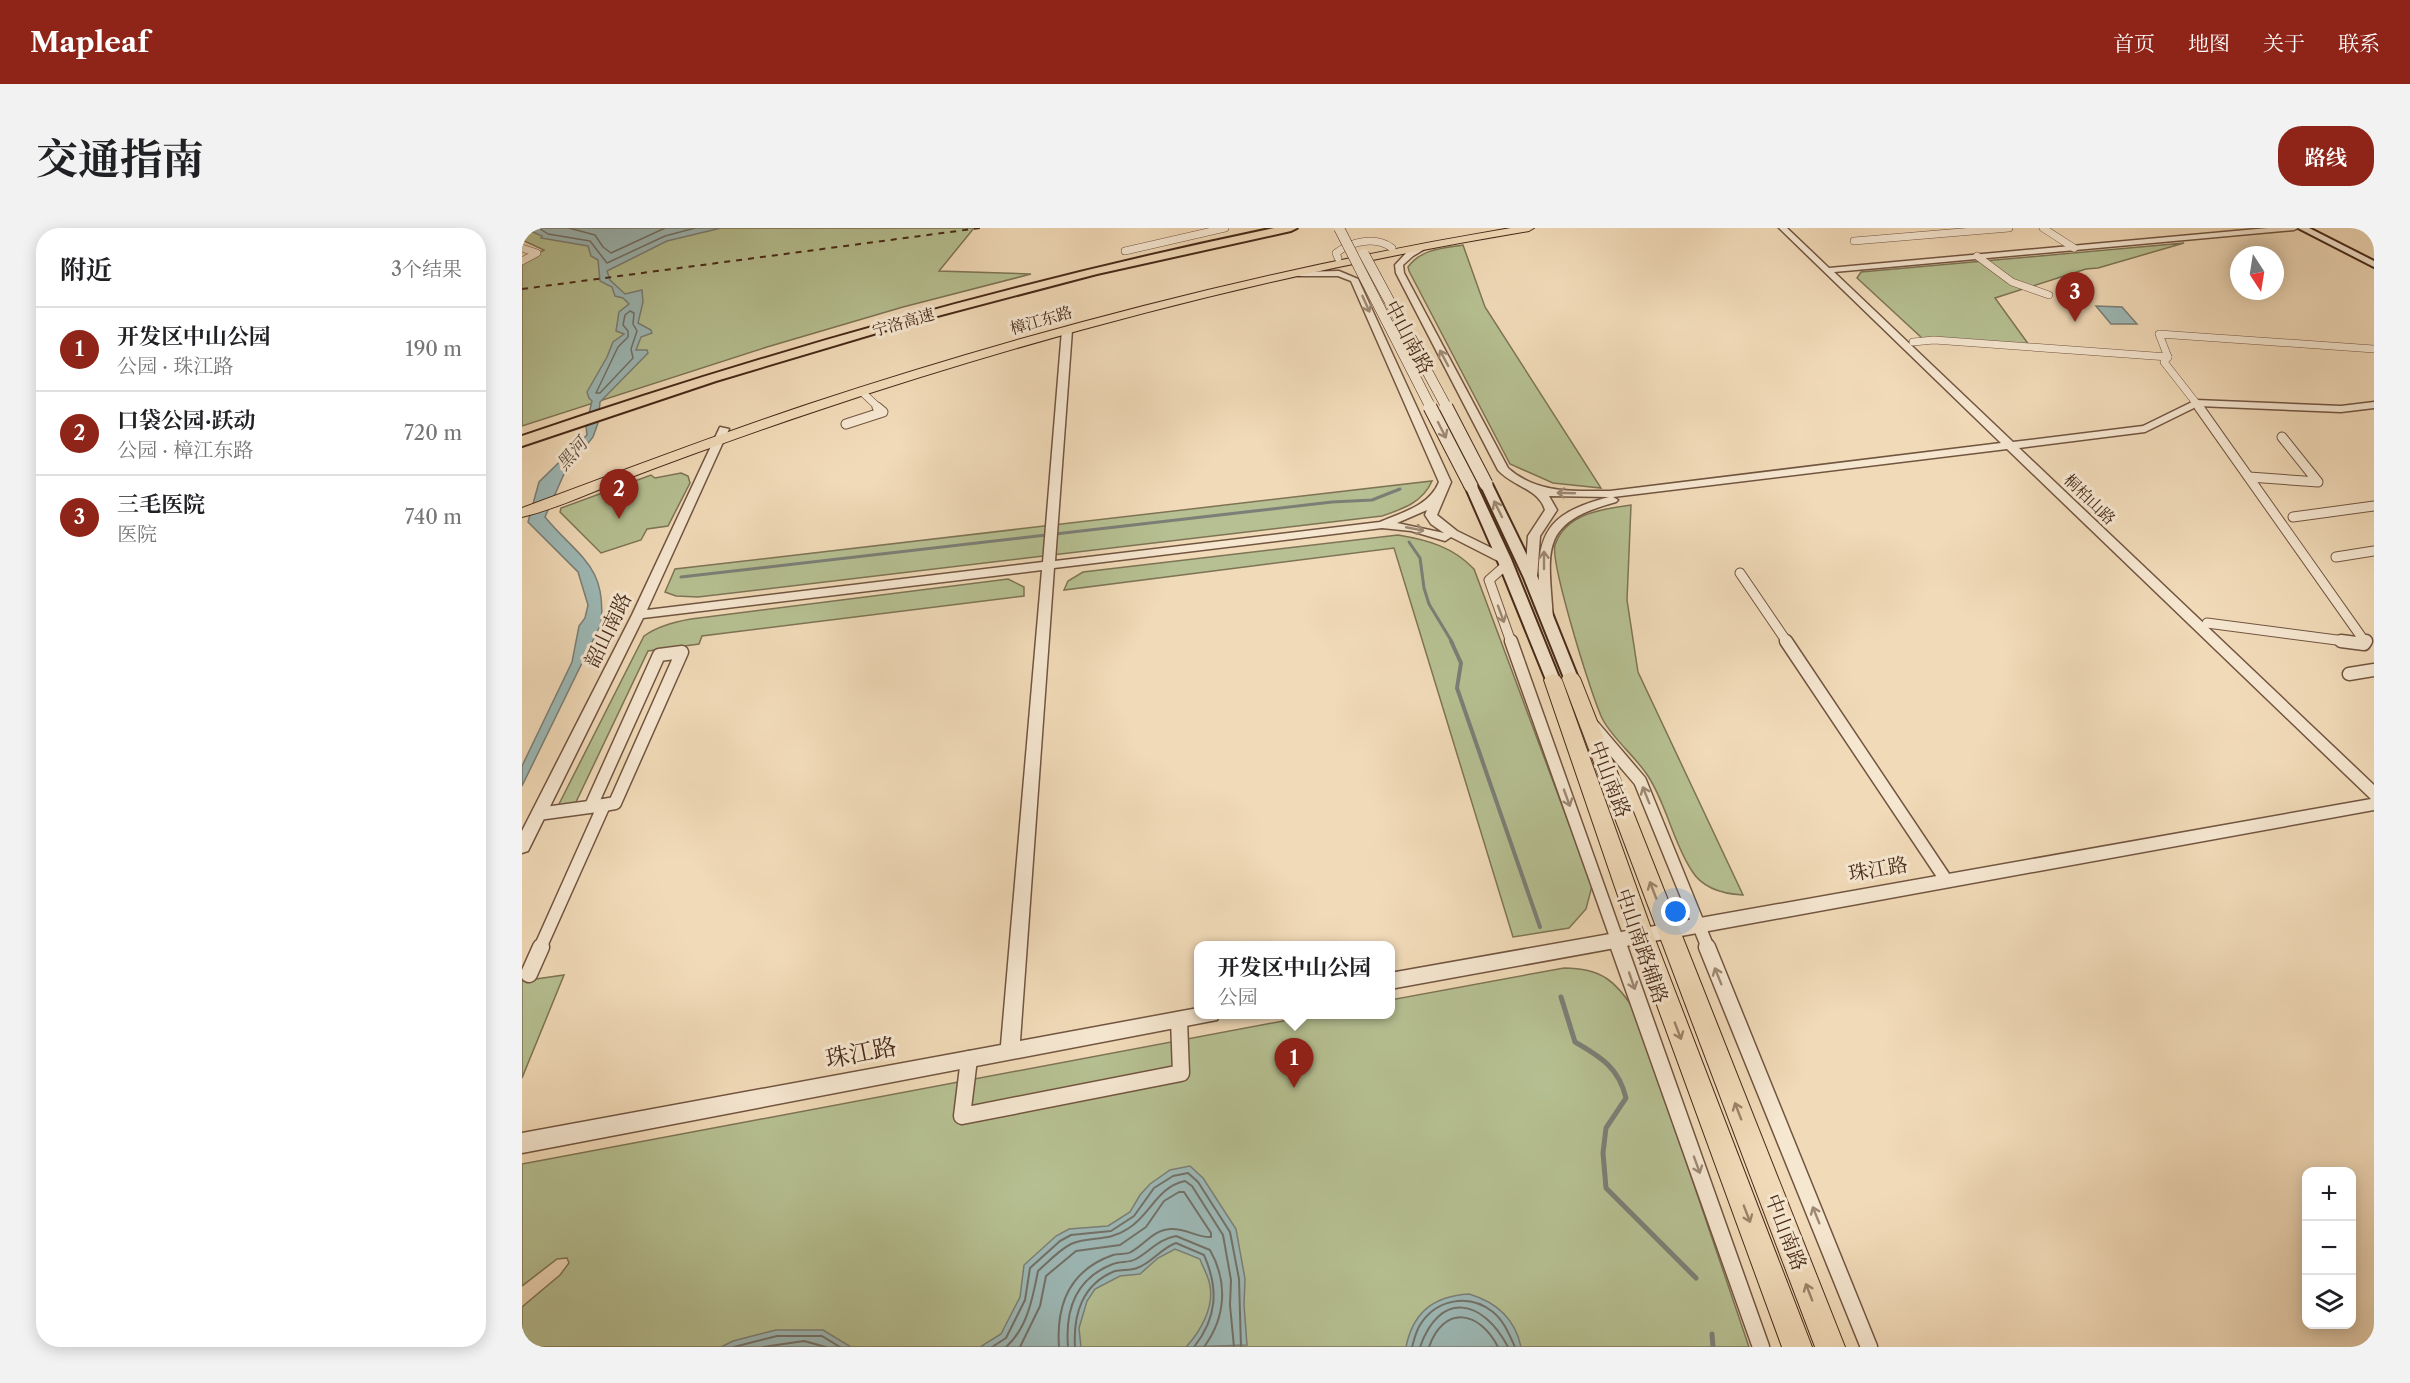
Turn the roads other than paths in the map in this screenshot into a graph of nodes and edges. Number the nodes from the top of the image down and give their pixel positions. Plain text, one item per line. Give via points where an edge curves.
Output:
1 (1225, 228) edge
2 (1266, 228) edge
3 (1291, 228) edge
4 (1339, 228) edge
5 (1351, 228) edge
6 (1498, 228) edge
7 (1529, 228) edge
8 (1783, 228) edge
9 (1792, 228) edge
10 (1935, 228) edge
11 (2009, 228) edge
12 (2043, 228) edge
13 (2294, 228) edge
14 (2302, 228) edge
15 (2314, 228) edge
16 (1942, 234) junction
17 (1854, 242) dead end
18 (1424, 247) junction
19 (522, 248) edge
20 (2074, 248) junction
21 (1125, 251) dead end
22 (1390, 251) junction
23 (1977, 256) junction
24 (1338, 258) junction
25 (2374, 258) edge
26 (522, 261) edge
27 (2374, 264) edge
28 (1833, 269) junction
29 (1400, 273) junction
30 (1283, 276) junction
31 (2049, 295) dead end
32 (1067, 330) junction
33 (1913, 342) junction
34 (2374, 349) edge
35 (2168, 357) junction
36 (862, 392) junction
37 (629, 402) junction
38 (2196, 403) junction
39 (2374, 405) edge
40 (574, 419) junction
41 (846, 424) dead end
42 (722, 434) junction
43 (522, 435) edge
44 (2282, 437) dead end
45 (522, 441) edge
46 (2019, 448) junction
47 (2249, 477) junction
48 (578, 486) junction
49 (1532, 488) junction
50 (1441, 494) junction
51 (522, 500) edge
52 (2374, 506) edge
53 (522, 513) edge
54 (2293, 517) dead end
55 (1382, 525) junction
56 (2374, 551) edge
57 (2336, 557) dead end
58 (1505, 562) junction
59 (1048, 566) junction
60 (1740, 573) dead end
61 (1531, 578) junction
62 (638, 615) junction
63 (1547, 619) junction
64 (2207, 623) junction
65 (2374, 670) edge
66 (2349, 675) dead end
67 (1562, 679) junction
68 (1586, 718) junction
69 (2374, 780) edge
70 (2374, 794) edge
71 (2374, 804) edge
72 (598, 805) junction
73 (538, 814) junction
74 (522, 847) edge
75 (1946, 880) junction
76 (1697, 925) junction
77 (1668, 930) junction
78 (1642, 934) junction
79 (1617, 939) junction
80 (529, 974) dead end
81 (1395, 980) edge
82 (1194, 1017) edge
83 (1179, 1020) junction
84 (1010, 1051) junction
85 (969, 1059) junction
86 (522, 1143) edge
87 (1761, 1347) edge
88 (1797, 1347) edge
89 (1830, 1347) edge
90 (1869, 1347) edge

1 - 21 street
2 - 37 highway, 宁洛高速 via 1101,264 960,301 773,354
3 - 37 highway, 宁洛高速 via 1109,267 974,302
4 -> 58 main road, 中山南路, bridge via 1471,486
61 -> 5 main road, 中山南路, bridge via 1408,332
6 - 22 main road, 樟江东路
7 - 18 main road, 樟江东路
8 - 28 street, 桐柏山路
9 - 28 street, 桐柏山路
10 - 16 street
11 - 16 street
12 - 20 street
13 - 20 street
14 - 27 main road
15 - 25 main road
16 - 17 street
18 - 22 main road, 樟江东路
18 - 29 street via 1401,261
19 - 26 street via 537,252
20 - 23 street
22 - 24 main road, 樟江东路
22 - 24 street via 1385,243 1365,237 1336,253
22 - 29 street
22 - 30 main road, 樟江东路
23 - 28 street
23 - 31 street via 2012,282
24 - 42 main road, 樟江东路 via 1060,326 795,405
28 - 33 street, 桐柏山路
28 - 46 street, 桐柏山路
49 -> 29 street via 1503,470
30 - 32 main road, 樟江东路
30 -> 50 street via 1318,272 1339,273 1354,279 1445,482
32 - 36 main road, 樟江东路
32 - 59 street
33 - 35 street via 1934,340
33 - 46 street, 桐柏山路
34 - 35 street via 2159,334
35 - 38 street via 2163,362
36 - 41 street via 883,412
36 - 42 main road, 樟江东路
37 - 40 highway, 宁洛高速
38 - 39 street via 2341,409
38 - 46 street via 2145,429 2154,436
38 - 47 street
40 - 43 highway, 宁洛高速
40 - 45 highway, 宁洛高速
42 - 48 main road, 樟江东路
42 - 62 street, 韶山南路
44 - 47 street via 2318,482
46 -> 49 street via 1610,494 1568,494
63 -> 46 street via 1543,554 1547,537 1562,518 1594,503
46 - 64 street, 桐柏山路
46 - 70 street, 桐柏山路
47 - 64 street via 2366,641 2364,644
48 - 51 main road
48 - 53 main road
49 - 61 street via 1548,500 1551,510 1534,536
50 - 55 street via 1423,508
50 - 58 street via 1431,516 1434,523
52 - 54 street
55 -> 58 street via 1440,534
55 - 59 street
56 - 57 street
58 - 67 main road, 中山南路
58 -> 79 street, 中山南路辅路 via 1489,580
59 - 62 street
59 - 84 street
60 - 75 street
61 - 63 main road, 中山南路
62 - 73 street, 韶山南路
63 - 67 main road, 中山南路
64 - 69 street, 桐柏山路
65 - 66 street
67 - 68 main road, 中山南路
67 - 78 main road, 中山南路
76 -> 68 street via 1640,782
77 -> 68 main road, 中山南路
71 - 75 street, 珠江路
72 - 72 street via 659,656 682,652 615,803
72 - 73 street
72 - 80 street
73 - 74 street, 韶山南路
75 - 76 street, 珠江路
76 - 77 street, 珠江路
90 -> 76 street
77 - 78 street, 珠江路
89 -> 77 main road, 中山南路
78 - 79 street, 珠江路
78 -> 88 main road, 中山南路
79 - 81 street, 珠江路
79 -> 87 street, 中山南路辅路
82 - 83 street, 珠江路
83 - 84 street, 珠江路
83 - 85 street via 1181,1073 962,1116
84 - 85 street, 珠江路
85 - 86 street, 珠江路

